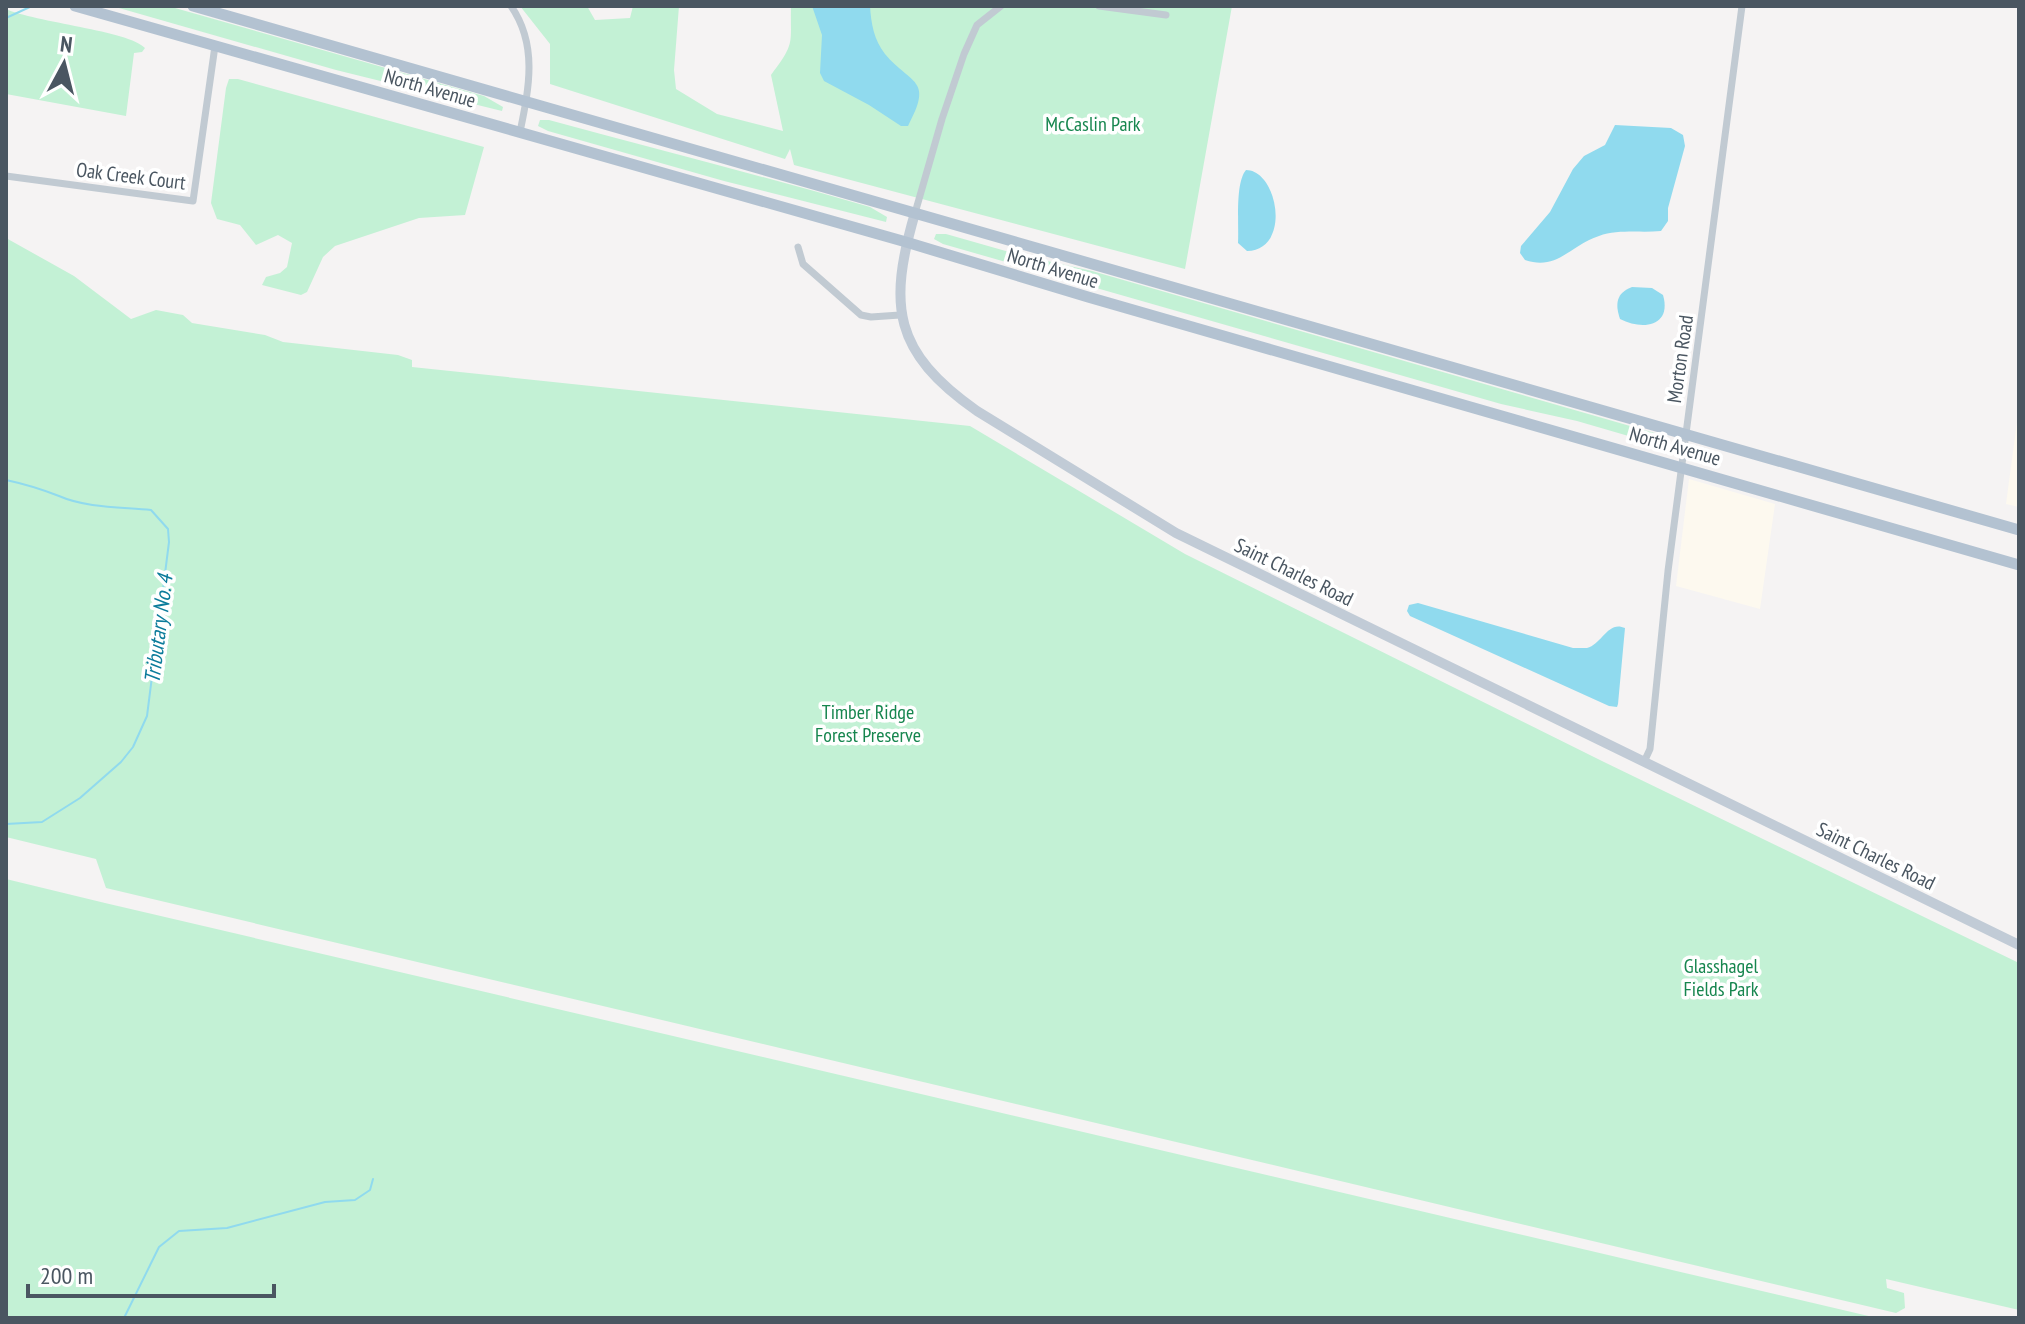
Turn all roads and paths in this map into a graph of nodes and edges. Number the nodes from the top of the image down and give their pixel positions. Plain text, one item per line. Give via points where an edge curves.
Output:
1 (75, 6) edge
2 (193, 6) edge
3 (511, 6) edge
4 (1001, 6) edge
5 (1099, 6) edge
6 (1742, 6) edge
7 (1166, 15) dead end
8 (215, 46) junction
9 (526, 101) junction
10 (520, 132) junction
11 (6, 176) edge
12 (915, 213) junction
13 (906, 242) junction
14 (798, 247) dead end
15 (900, 315) junction
16 (1686, 434) junction
17 (1682, 466) junction
18 (2019, 530) edge
19 (2019, 565) edge
20 (1644, 762) junction
21 (2019, 945) edge

1 - 8 main road, North Avenue
2 - 9 main road, North Avenue
3 - 9 street via 527,36
4 - 12 street, Saint Charles Road via 977,25 964,54
5 - 7 street
6 - 16 street, Morton Road
8 - 10 main road, North Avenue
8 - 11 street, Oak Creek Court via 193,201
9 - 10 street
9 - 12 main road, North Avenue
10 - 13 main road, North Avenue
12 - 13 street, Saint Charles Road
12 - 16 main road, North Avenue
13 - 15 street, Saint Charles Road via 899,278
13 - 17 main road, North Avenue
14 - 15 street via 803,264 861,315
15 - 20 street, Saint Charles Road via 918,355 950,391 1109,494 1252,572
16 - 17 street, Morton Road
16 - 18 main road, North Avenue
17 - 19 main road, North Avenue
17 - 20 street, Morton Road via 1650,749
20 - 21 street, Saint Charles Road

